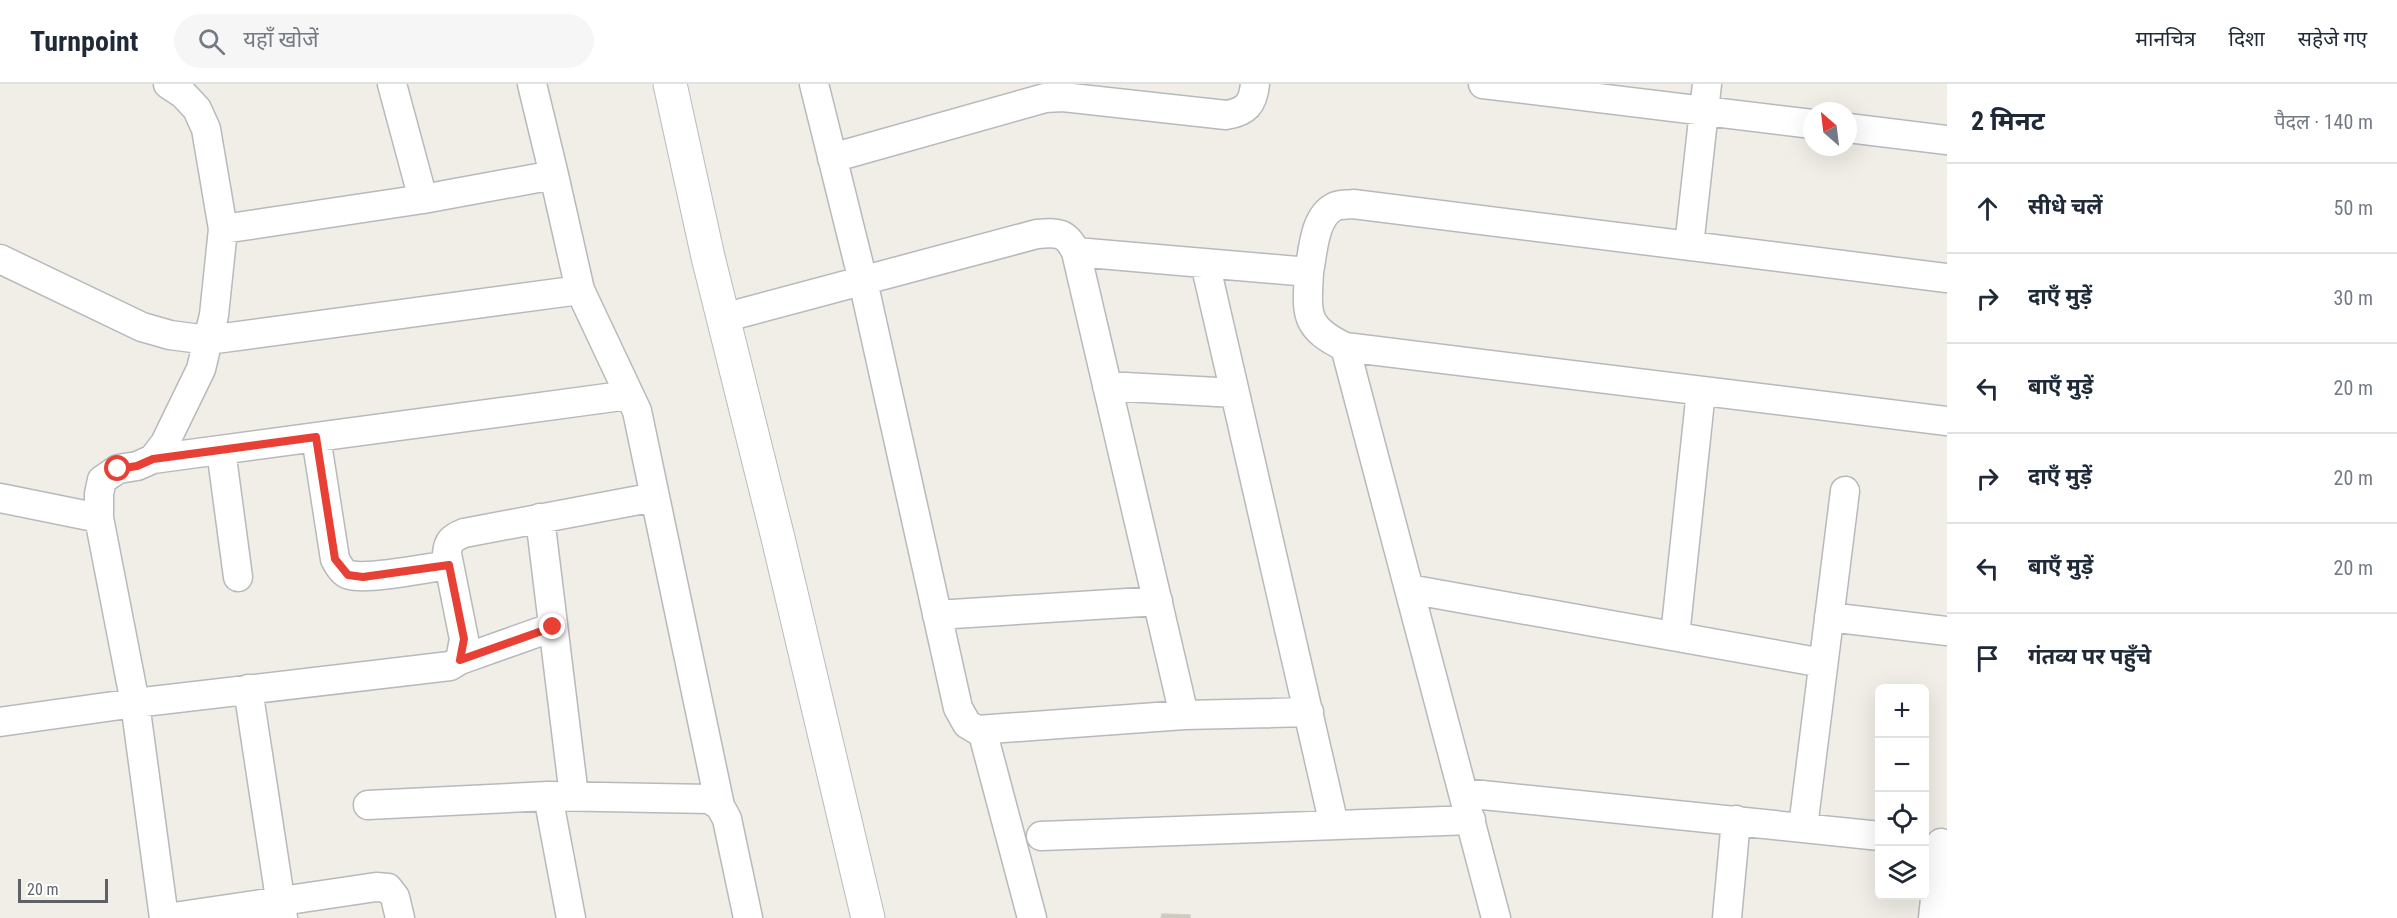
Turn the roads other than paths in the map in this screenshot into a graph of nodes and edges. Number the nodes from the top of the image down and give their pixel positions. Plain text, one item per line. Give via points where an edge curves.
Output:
1 (168, 84) edge
2 (393, 84) edge
3 (532, 84) edge
4 (670, 84) edge
5 (814, 84) edge
6 (1255, 84) edge
7 (1483, 84) edge
8 (1027, 93) edge
9 (1705, 97) edge
10 (1803, 122) edge
11 (1857, 129) edge
12 (1947, 140) edge
13 (832, 158) junction
14 (554, 176) junction
15 (423, 199) junction
16 (223, 229) junction
17 (1689, 246) junction
18 (1076, 252) junction
19 (0, 259) edge
20 (1205, 263) junction
21 (1309, 272) junction
22 (1947, 278) edge
23 (863, 281) junction
24 (580, 290) junction
25 (723, 318) junction
26 (208, 340) junction
27 (1345, 347) junction
28 (1107, 386) junction
29 (1701, 391) junction
30 (1235, 393) junction
31 (629, 395) junction
32 (1947, 421) edge
33 (316, 437) junction
34 (221, 450) junction
35 (153, 459) junction
36 (1845, 491) dead end
37 (655, 497) junction
38 (0, 498) edge
39 (99, 518) junction
40 (540, 518) junction
41 (449, 565) junction
42 (238, 577) dead end
43 (1409, 588) junction
44 (1158, 601) junction
45 (938, 615) junction
46 (1829, 617) junction
47 (553, 627) junction
48 (1947, 631) edge
49 (1674, 636) junction
50 (460, 660) junction
51 (1823, 663) junction
52 (248, 689) junction
53 (135, 703) junction
54 (1309, 712) junction
55 (1184, 715) junction
56 (0, 722) edge
57 (982, 730) junction
58 (1463, 793) junction
59 (561, 796) junction
60 (368, 805) dead end
61 (720, 806) junction
62 (1471, 820) junction
63 (1736, 820) junction
64 (1334, 825) junction
65 (1803, 827) junction
66 (1875, 835) edge
67 (1041, 836) dead end
68 (1937, 842) edge
69 (1942, 879) edge
70 (282, 910) edge
71 (166, 918) edge
72 (400, 918) edge
73 (571, 918) edge
74 (748, 918) edge
75 (868, 918) edge
76 (1032, 918) edge
77 (1496, 918) edge
78 (1726, 918) edge
79 (1933, 918) edge

1 - 16 street via 197,109 206,129
2 - 15 street
3 - 14 street
4 - 25 street
5 - 13 street
6 - 8 street via 1248,107 1226,115
7 - 9 street
8 - 13 street
9 - 10 street
9 - 17 street
11 - 12 street
13 - 23 street
14 - 15 street
14 - 24 street
15 - 16 street
16 - 26 street
17 - 21 street via 1353,204 1335,206 1325,215 1317,231
17 - 22 street
18 - 20 street
18 - 23 street via 1069,239 1055,232 1037,234
18 - 28 street
19 - 26 street via 142,327
20 - 21 street
20 - 30 street
21 - 27 street via 1307,310 1315,327
23 - 25 street
23 - 45 street
24 - 26 street
24 - 31 street
25 - 75 street
26 - 35 street via 201,369 165,443
27 - 29 street
27 - 43 street
28 - 30 street
28 - 44 street
29 - 32 street
29 - 49 street
30 - 54 street
31 - 33 street
31 - 37 street via 637,411
33 - 34 street
33 - 41 street via 335,559 340,568 348,575 363,577
34 - 35 street
34 - 42 street
35 - 39 street via 118,469 102,480
36 - 46 street
37 - 40 street
37 - 61 street
38 - 39 street
39 - 53 street
40 - 41 street via 453,537 448,544
40 - 47 street
41 - 50 street via 464,639
43 - 49 street
43 - 58 street
44 - 45 street
44 - 55 street
45 - 57 street via 958,708 967,724
46 - 48 street
46 - 51 street
47 - 50 street
47 - 59 street
49 - 51 street
50 - 52 street via 450,666
51 - 65 street
52 - 53 street
52 - 70 street
53 - 56 street
53 - 71 street
54 - 55 street
54 - 64 street
55 - 57 street
57 - 76 street
58 - 62 street
58 - 63 street
59 - 60 street
59 - 61 street via 697,797
59 - 73 street
61 - 74 street via 727,819
62 - 64 street
62 - 77 street
63 - 65 street
63 - 78 street
64 - 67 street
65 - 66 street
68 - 69 street
69 - 79 street
70 - 71 street
70 - 72 street via 376,887 388,888 395,897

